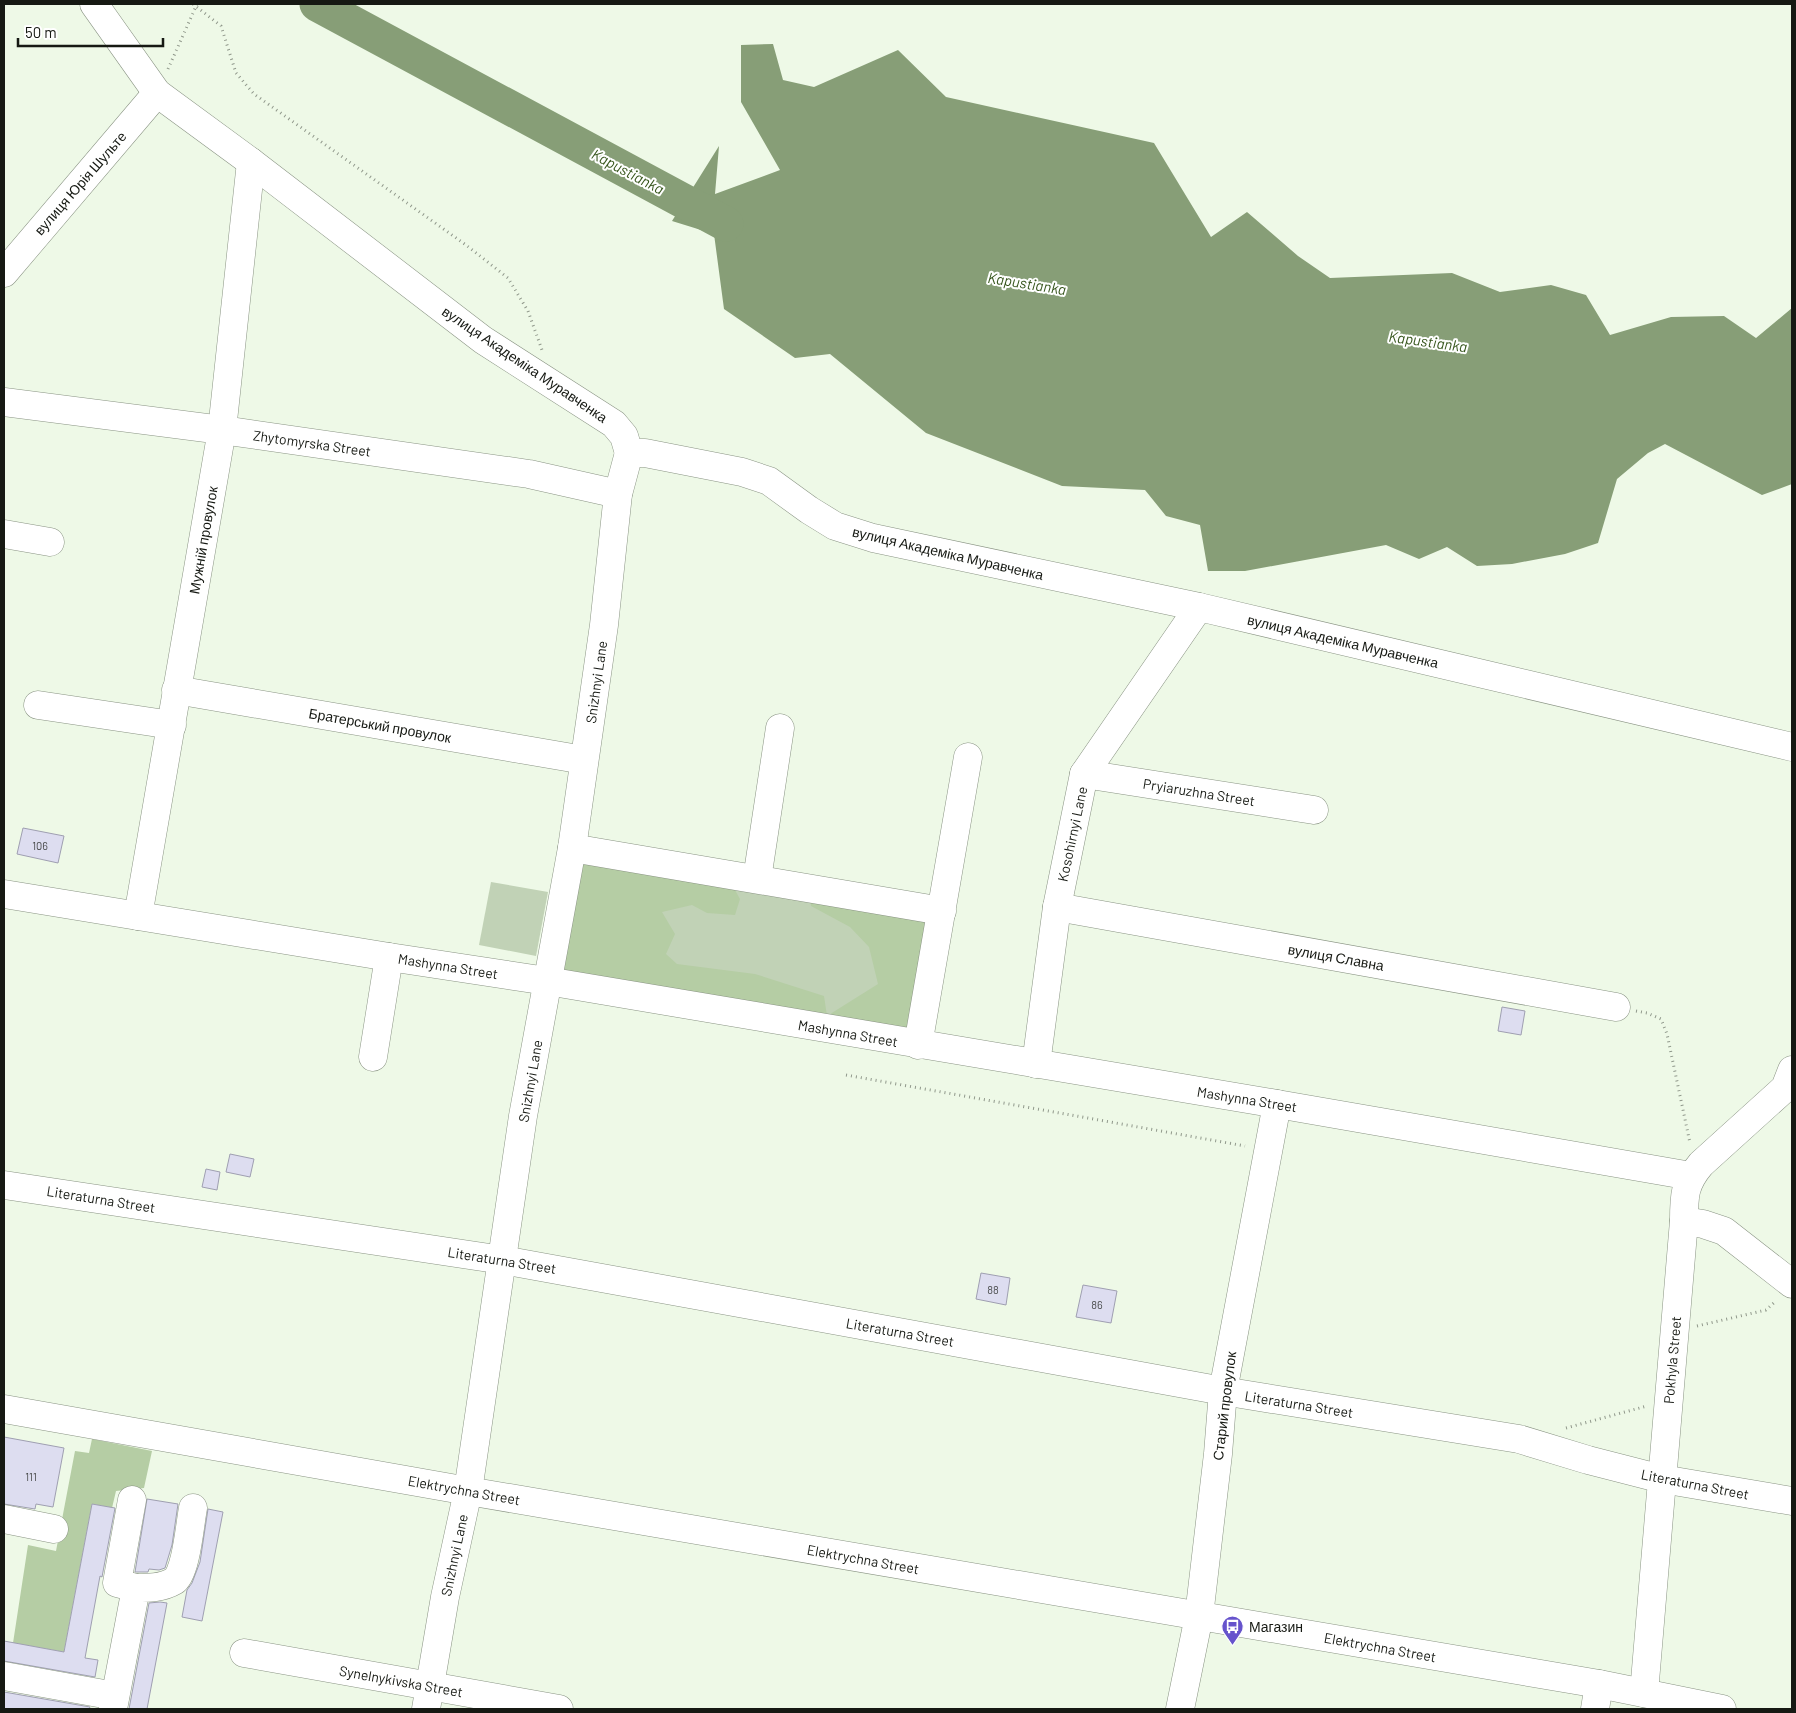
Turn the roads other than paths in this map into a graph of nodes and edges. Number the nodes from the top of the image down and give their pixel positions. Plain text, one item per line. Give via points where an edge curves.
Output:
1 (94, 4) edge
2 (157, 94) junction
3 (251, 162) junction
4 (4, 273) edge
5 (4, 402) edge
6 (222, 430) junction
7 (629, 453) junction
8 (618, 494) junction
9 (4, 534) edge
10 (50, 542) dead end
11 (1199, 607) junction
12 (176, 690) junction
13 (38, 705) dead end
14 (172, 725) junction
15 (780, 728) dead end
16 (1792, 747) edge
17 (968, 757) dead end
18 (584, 760) junction
19 (1084, 774) junction
20 (1314, 810) dead end
21 (572, 848) junction
22 (757, 879) junction
23 (4, 894) edge
24 (1056, 908) junction
25 (942, 911) junction
26 (138, 916) junction
27 (390, 957) junction
28 (547, 981) junction
29 (1616, 1007) road end
30 (918, 1045) junction
31 (373, 1057) dead end
32 (1036, 1064) junction
33 (1790, 1082) edge
34 (1277, 1104) junction
35 (1691, 1176) junction
36 (4, 1185) edge
37 (1684, 1222) junction
38 (502, 1260) junction
39 (1786, 1291) edge
40 (1223, 1391) junction
41 (4, 1409) edge
42 (1662, 1480) junction
43 (468, 1491) junction
44 (132, 1500) dead end
45 (1792, 1501) edge
46 (193, 1508) dead end
47 (4, 1519) edge
48 (54, 1529) dead end
49 (136, 1588) junction
50 (1198, 1616) junction
51 (244, 1652) dead end
52 (4, 1676) edge
53 (1644, 1693) junction
54 (1597, 1697) edge
55 (427, 1698) edge
56 (114, 1703) edge
57 (1712, 1708) edge
58 (558, 1709) edge
59 (1180, 1709) edge

1 - 2 street, вулиця Академіка Муравченка
2 - 3 street, вулиця Академіка Муравченка
2 - 4 street, вулиця Юрія Шульте
3 - 6 street, Мужній провулок
3 - 7 street, вулиця Академіка Муравченка via 483,340 614,424 624,436
5 - 6 street, Zhytomyrska Street
6 - 8 street, Zhytomyrska Street via 529,474
6 - 12 street, Мужній провулок
7 - 8 street, Snizhnyi Lane
7 - 11 street, вулиця Академіка Муравченка via 645,453 742,472 769,481 836,526 873,538
8 - 18 street, Snizhnyi Lane via 604,625
9 - 10 street
11 - 16 street, вулиця Академіка Муравченка
11 - 19 street, Kosohirnyi Lane
12 - 14 street, Мужній провулок
12 - 18 street, Братерський провулок
13 - 14 street
14 - 26 street, Мужній провулок
15 - 22 street
17 - 25 street
18 - 21 street, Snizhnyi Lane
19 - 20 street, Pryiaruzhna Street
19 - 24 street, Kosohirnyi Lane
21 - 22 street
21 - 28 street, Snizhnyi Lane
22 - 25 street
23 - 26 street, Mashynna Street
24 - 29 street, вулиця Славна
24 - 32 street, Kosohirnyi Lane
25 - 30 street
26 - 27 street, Mashynna Street
27 - 28 street, Mashynna Street
27 - 31 street
28 - 30 street, Mashynna Street
28 - 38 street, Snizhnyi Lane
30 - 32 street, Mashynna Street
32 - 34 street, Mashynna Street
33 - 35 street, Pokhyla Street
34 - 35 street, Mashynna Street
34 - 40 street, Старий провулок
35 - 37 street, Pokhyla Street via 1685,1189
36 - 38 street, Literaturna Street
37 - 39 street via 1724,1231
37 - 42 street, Pokhyla Street
38 - 40 street, Literaturna Street
38 - 43 street, Snizhnyi Lane
40 - 42 street, Literaturna Street via 1519,1439
40 - 50 street, Старий провулок
41 - 43 street, Elektrychna Street
42 - 45 street, Literaturna Street
42 - 53 street, Pokhyla Street
43 - 50 street, Elektrychna Street
43 - 55 street, Snizhnyi Lane
44 - 49 street via 117,1583
46 - 49 street via 182,1570 175,1581 157,1587
47 - 48 street
49 - 56 street
50 - 54 street, Elektrychna Street
50 - 59 street, Старий провулок
51 - 55 street, Synelnykivska Street
52 - 56 street
53 - 54 street, Elektrychna Street
53 - 57 street, Elektrychna Street
55 - 58 street, Synelnykivska Street

